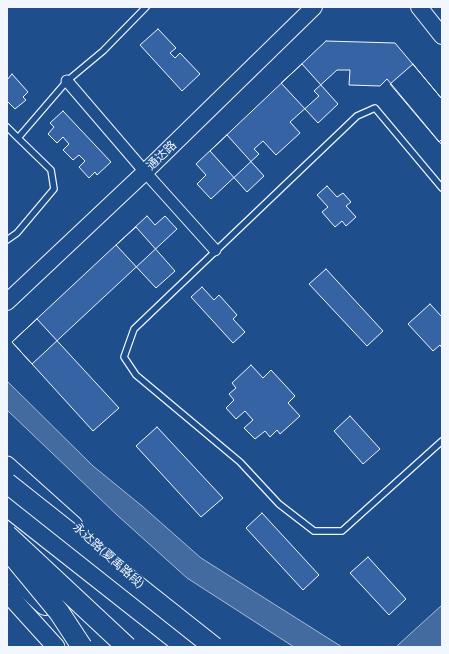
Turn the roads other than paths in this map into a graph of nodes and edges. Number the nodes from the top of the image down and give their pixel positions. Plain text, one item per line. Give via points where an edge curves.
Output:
1 (146, 7) edge
2 (314, 7) edge
3 (419, 7) edge
4 (442, 36) edge
5 (67, 81) junction
6 (7, 127) edge
7 (18, 138) junction
8 (145, 172) junction
9 (442, 188) edge
10 (7, 240) edge
11 (215, 250) junction
12 (7, 302) edge
13 (442, 442) edge
14 (7, 465) edge
15 (7, 483) edge
16 (7, 506) edge
17 (7, 535) edge
18 (7, 549) edge
19 (7, 570) edge
20 (7, 594) edge
21 (56, 647) edge
22 (82, 647) edge
23 (91, 647) edge
24 (128, 647) edge
25 (186, 647) edge
26 (210, 647) edge
27 (214, 647) edge

1 - 5 lane via 103,51
2 - 8 street, 通达路
3 - 4 street
5 - 7 lane
5 - 8 street
6 - 7 lane
7 - 10 lane via 51,170 54,189 17,234
8 - 11 street
8 - 12 street, 通达路
9 - 11 lane via 376,108 357,116
11 - 13 lane via 134,329 124,356 136,375 240,462 279,504 314,530 342,531
14 - 26 main road, 永达路(夏禹路段)
15 - 27 highway, bridge
16 - 25 highway
17 - 24 highway, bridge
18 - 22 highway, bridge via 59,612
19 - 23 highway, bridge
20 - 21 main road

